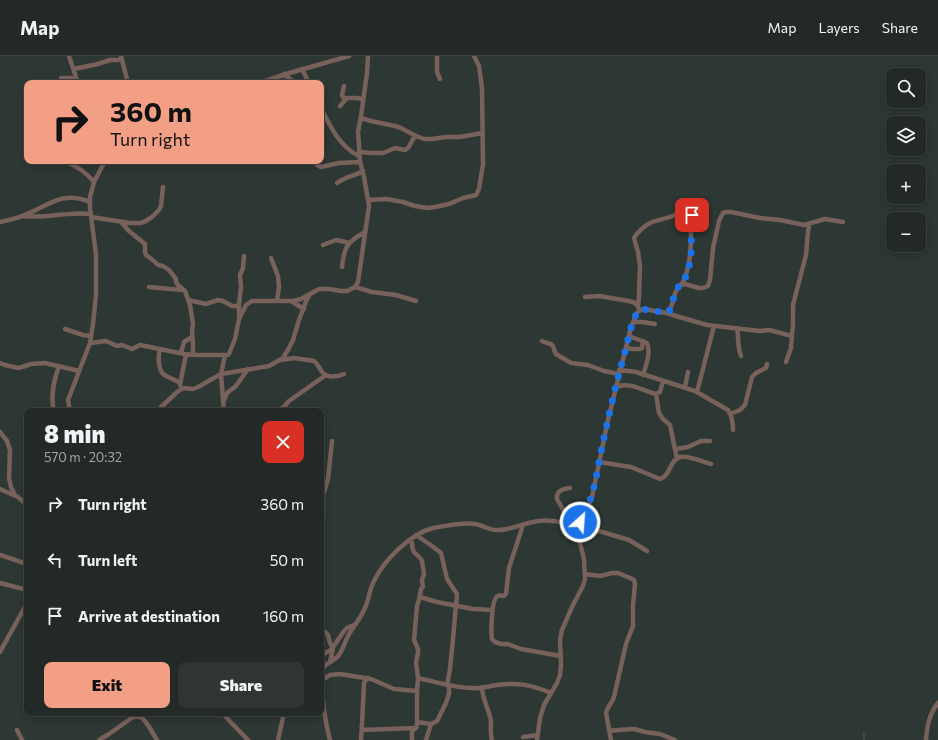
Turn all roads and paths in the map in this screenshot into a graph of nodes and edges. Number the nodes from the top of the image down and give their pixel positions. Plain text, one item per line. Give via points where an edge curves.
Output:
1 (69, 56) edge
2 (349, 56) edge
3 (368, 56) edge
4 (437, 56) edge
5 (474, 56) edge
6 (121, 57) edge
7 (302, 69) junction
8 (74, 70) junction
9 (284, 74) junction
10 (61, 78) dead end
11 (440, 78) dead end
12 (75, 80) edge
13 (77, 80) edge
14 (128, 80) edge
15 (267, 80) edge
16 (291, 80) edge
17 (308, 80) edge
18 (344, 86) dead end
19 (363, 99) junction
20 (344, 100) junction
21 (340, 106) dead end
22 (324, 114) edge
23 (361, 118) junction
24 (482, 133) junction
25 (416, 136) junction
26 (359, 157) junction
27 (72, 164) edge
28 (79, 164) edge
29 (103, 164) edge
30 (316, 164) edge
31 (82, 170) junction
32 (363, 171) junction
33 (94, 182) junction
34 (338, 183) dead end
35 (163, 187) dead end
36 (368, 200) junction
37 (90, 202) junction
38 (91, 215) junction
39 (22, 216) junction
40 (0, 222) edge
41 (121, 222) junction
42 (843, 222) dead end
43 (810, 223) junction
44 (365, 232) junction
45 (350, 243) junction
46 (323, 245) dead end
47 (244, 256) dead end
48 (272, 258) dead end
49 (342, 267) dead end
50 (682, 284) junction
51 (149, 287) dead end
52 (355, 287) junction
53 (184, 290) junction
54 (311, 293) junction
55 (584, 297) dead end
56 (188, 300) junction
57 (277, 301) junction
58 (291, 301) junction
59 (416, 301) dead end
60 (239, 306) junction
61 (304, 309) junction
62 (639, 309) junction
63 (667, 313) junction
64 (239, 319) junction
65 (633, 322) junction
66 (655, 324) dead end
67 (714, 326) junction
68 (737, 328) junction
69 (65, 329) dead end
70 (91, 336) junction
71 (628, 336) junction
72 (792, 336) junction
73 (192, 337) junction
74 (542, 341) dead end
75 (643, 341) junction
76 (90, 343) junction
77 (160, 348) junction
78 (626, 348) junction
79 (181, 353) junction
80 (186, 354) junction
81 (193, 354) junction
82 (225, 355) junction
83 (741, 356) dead end
84 (279, 361) junction
85 (786, 362) dead end
86 (0, 364) edge
87 (767, 364) dead end
88 (59, 366) junction
89 (248, 369) junction
90 (79, 371) junction
91 (619, 372) junction
92 (688, 372) dead end
93 (221, 374) junction
94 (344, 374) dead end
95 (326, 375) junction
96 (643, 375) junction
97 (663, 381) junction
98 (180, 384) junction
99 (616, 387) junction
100 (685, 387) junction
101 (178, 391) junction
102 (697, 392) junction
103 (656, 394) junction
104 (224, 402) junction
105 (54, 408) edge
106 (69, 408) edge
107 (160, 408) edge
108 (224, 408) edge
109 (282, 408) edge
110 (730, 414) junction
111 (733, 430) dead end
112 (0, 432) edge
113 (332, 441) dead end
114 (710, 441) dead end
115 (676, 449) junction
116 (677, 459) junction
117 (599, 462) junction
118 (711, 464) dead end
119 (570, 488) dead end
120 (0, 489) edge
121 (324, 492) edge
122 (15, 496) junction
123 (24, 503) edge
124 (571, 524) junction
125 (523, 525) junction
126 (578, 526) junction
127 (416, 535) junction
128 (411, 539) junction
129 (646, 551) dead end
130 (0, 555) edge
131 (24, 563) edge
132 (585, 574) junction
133 (0, 583) edge
134 (24, 589) edge
135 (420, 597) junction
136 (456, 606) junction
137 (24, 608) edge
138 (493, 610) junction
139 (356, 624) junction
140 (324, 631) edge
141 (333, 648) junction
142 (0, 652) edge
143 (324, 654) edge
144 (561, 656) junction
145 (330, 662) junction
146 (324, 665) edge
147 (368, 678) junction
148 (418, 678) junction
149 (324, 679) edge
150 (448, 686) junction
151 (482, 688) junction
152 (417, 691) junction
153 (551, 693) junction
154 (324, 703) edge
155 (938, 703) edge
156 (225, 716) edge
157 (283, 716) edge
158 (417, 722) junction
159 (431, 724) junction
160 (416, 728) junction
161 (17, 730) dead end
162 (362, 730) junction
163 (609, 731) junction
164 (524, 737) dead end
165 (537, 738) edge
166 (22, 740) edge
167 (99, 740) edge
168 (157, 740) edge
169 (248, 740) edge
170 (278, 740) edge
171 (330, 740) edge
172 (361, 740) edge
173 (412, 740) edge
174 (426, 740) edge
175 (492, 740) edge
176 (611, 740) edge
177 (675, 740) edge
178 (926, 740) edge

1 - 8 street
2 - 7 street
3 - 19 street
4 - 11 street via 436,72
5 - 24 street via 481,77
6 - 8 street
6 - 14 street
7 - 9 street
7 - 17 street
8 - 13 street
9 - 15 street
9 - 16 street
10 - 12 street
18 - 20 street
19 - 20 street
19 - 23 street
20 - 21 street
22 - 26 street via 334,133
23 - 25 street via 395,126
23 - 26 street via 358,132
24 - 25 street via 432,139
24 - 36 street via 482,164 476,194 449,204 427,208 386,199
25 - 26 street via 405,150 395,148
26 - 30 street via 321,167
26 - 32 street
27 - 31 street
28 - 31 street
29 - 33 street
31 - 33 street
32 - 34 street
32 - 36 street
33 - 37 street
35 - 41 street via 161,206 152,217 140,223
36 - 44 street
37 - 38 street
37 - 39 street via 83,198 63,198
38 - 39 street via 81,213 33,218
38 - 41 street
38 - 70 street via 96,254 96,295
39 - 40 street
41 - 53 street via 145,244 147,256 169,270
42 - 43 street via 825,219
43 - 50 street via 804,225 732,212 723,213 716,233 708,286 703,288
43 - 72 street via 806,255 793,305
44 - 45 street
44 - 52 street via 358,282
45 - 46 street via 336,240
45 - 49 street via 346,248
47 - 60 street via 240,275
48 - 57 street via 278,276
50 - 62 street via 688,272 691,256 692,215 691,206 686,201 681,202 680,211 652,222 634,238 640,266
50 - 63 street via 676,290
51 - 53 street
52 - 54 street via 347,291 319,289
52 - 59 street
53 - 56 street
54 - 58 street
54 - 61 street
55 - 62 street via 629,300 636,303
56 - 60 street via 206,304 218,300
56 - 73 street via 193,319
57 - 58 street
57 - 64 street via 252,301 246,305
58 - 61 street
60 - 64 street
61 - 84 street via 289,348
62 - 63 street
62 - 65 street
63 - 67 street
64 - 82 street via 229,354
65 - 66 street
65 - 71 street
67 - 68 street
67 - 102 street
68 - 72 street via 769,330
68 - 83 street
69 - 70 street
70 - 76 street
71 - 75 street
71 - 78 street
72 - 85 street
73 - 79 street via 184,342
73 - 81 street
74 - 91 street via 551,344 556,354 571,363
75 - 78 street via 640,349
75 - 96 street via 647,343 649,351
76 - 77 street via 106,341 133,349 140,345
76 - 90 street
77 - 79 street
77 - 98 street via 158,357 162,372
78 - 91 street
79 - 80 street
80 - 81 street
80 - 98 street
81 - 82 street
82 - 93 street
84 - 89 street via 269,366
84 - 95 street via 294,358 314,361
86 - 88 street via 18,368 45,363
87 - 110 street via 752,377 745,405
88 - 90 street
88 - 105 street via 53,388
89 - 93 street
89 - 104 street via 239,383 227,393
90 - 106 street via 68,400
91 - 96 street via 629,371
91 - 99 street
92 - 100 street
93 - 101 street via 198,387
93 - 104 street
94 - 95 street via 337,377
95 - 109 street
96 - 97 street
97 - 100 street
97 - 103 street via 660,392
98 - 101 street
99 - 103 street via 625,385
99 - 117 street
100 - 102 street
101 - 107 street
102 - 110 street via 728,410
103 - 115 street via 660,413 670,425
104 - 108 street
110 - 111 street
112 - 122 street via 10,450 9,478
113 - 121 street
114 - 115 street via 701,441
115 - 116 street
116 - 117 street via 667,475 660,479 631,467
116 - 118 street via 692,458
117 - 126 street via 592,497
119 - 124 street via 559,491 556,496
120 - 122 street
122 - 123 street
124 - 125 street via 544,521
124 - 126 street
125 - 127 street via 499,530 476,524 460,525 432,529
125 - 138 street via 509,568 506,594 496,597
126 - 129 street via 629,540
126 - 132 street
127 - 128 street
127 - 136 street via 441,553 448,579 457,594
128 - 135 street via 413,550 421,559 424,573
128 - 139 street via 383,566 373,582 364,611
130 - 131 street
132 - 144 street via 583,586 562,630
132 - 163 street via 600,576 612,573 634,580 633,626 626,644 614,697 606,710
133 - 134 street
135 - 136 street
135 - 148 street via 414,629 414,640 418,649
136 - 138 street
136 - 150 street
137 - 142 street
138 - 144 street via 493,641
139 - 141 street via 344,631
139 - 145 street via 339,656
140 - 141 street
141 - 143 street
141 - 145 street
144 - 153 street via 560,675
145 - 146 street
147 - 149 street via 338,674
147 - 152 street via 394,689
147 - 162 street via 364,682
148 - 150 street
148 - 152 street
150 - 151 street
150 - 159 street via 446,703 437,721
151 - 153 street via 524,684
151 - 175 street via 489,711
152 - 158 street
153 - 165 street via 542,712
154 - 171 street
155 - 178 street via 928,723
156 - 169 street
157 - 170 street
158 - 159 street
158 - 160 street
159 - 174 street
160 - 162 street
160 - 173 street via 412,732
161 - 166 street
162 - 172 street
163 - 176 street
163 - 177 street via 634,729
164 - 165 street
167 - 168 street via 138,716 147,724

